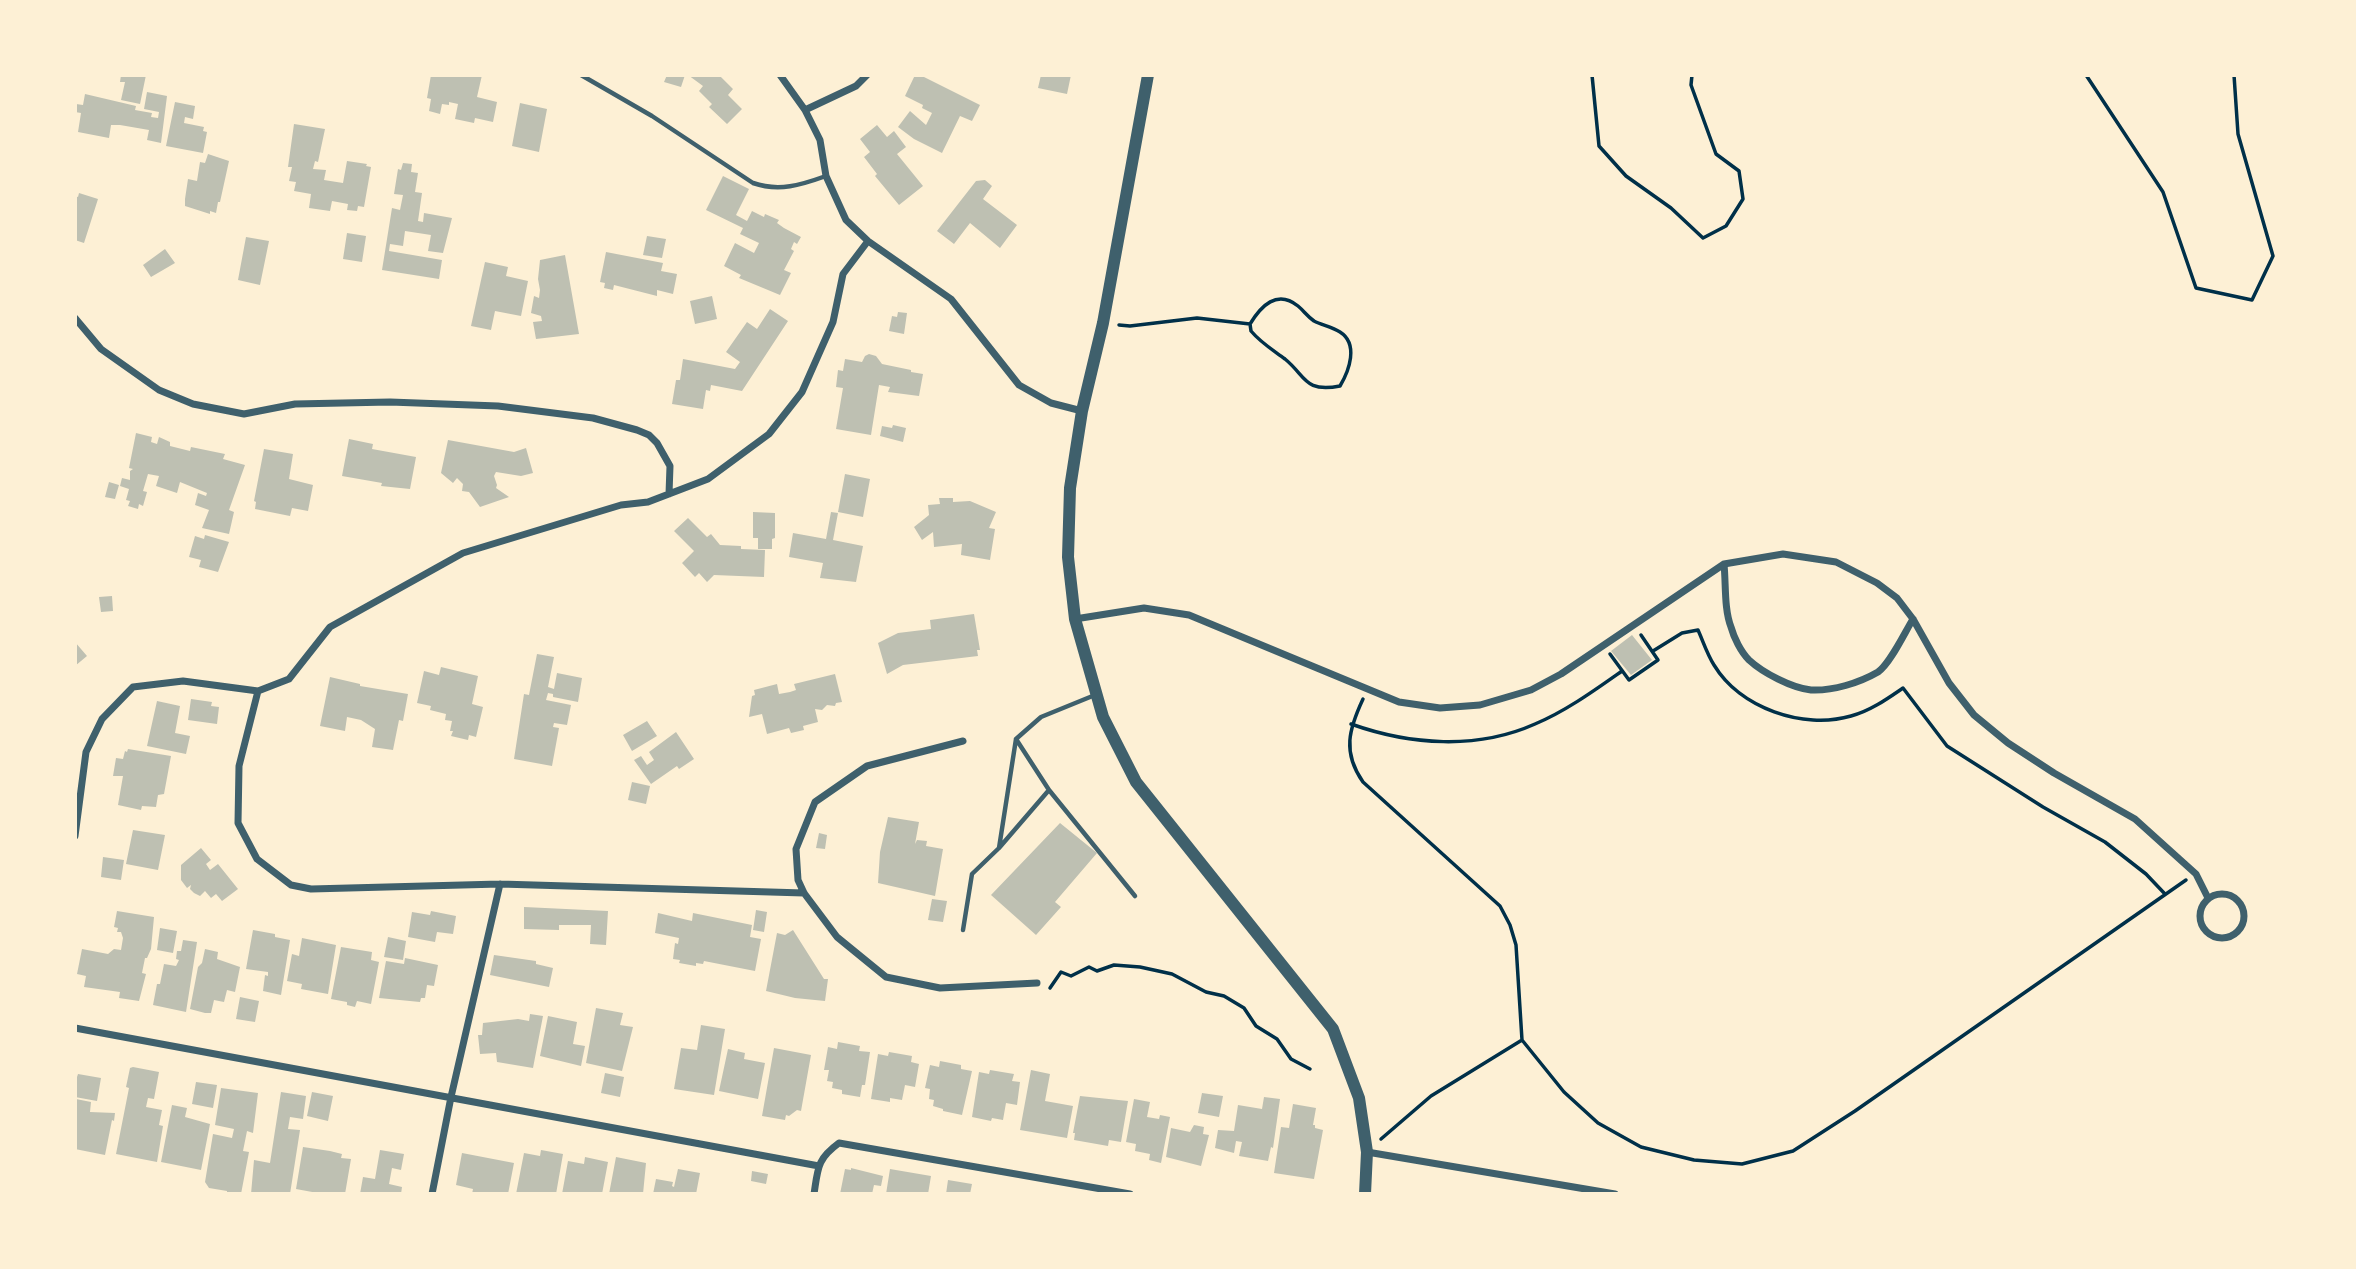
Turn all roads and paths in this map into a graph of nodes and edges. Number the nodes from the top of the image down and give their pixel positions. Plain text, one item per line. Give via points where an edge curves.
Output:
1 (581, 75) edge
2 (780, 75) edge
3 (867, 75) edge
4 (1148, 75) edge
5 (1592, 75) edge
6 (1692, 75) edge
7 (2086, 75) edge
8 (2234, 75) edge
9 (805, 110) junction
10 (826, 176) junction
11 (868, 242) junction
12 (75, 318) edge
13 (1103, 323) junction
14 (1250, 324) junction
15 (1082, 411) junction
16 (668, 494) junction
17 (1724, 564) junction
18 (1075, 619) junction
19 (1913, 619) junction
20 (1634, 625) junction
21 (1603, 645) junction
22 (1653, 651) junction
23 (1622, 671) junction
24 (1367, 690) junction
25 (258, 691) junction
26 (1096, 694) junction
27 (1352, 724) junction
28 (1016, 739) junction
29 (963, 741) dead end
30 (85, 765) junction
31 (75, 766) edge
32 (1049, 790) junction
33 (75, 836) edge
34 (999, 848) junction
35 (2196, 874) junction
36 (500, 884) junction
37 (804, 892) junction
38 (2165, 894) junction
39 (1135, 896) dead end
40 (2208, 898) junction
41 (963, 930) dead end
42 (1037, 983) joint
43 (75, 1028) edge
44 (1522, 1040) junction
45 (1310, 1069) dead end
46 (451, 1097) junction
47 (1367, 1152) junction
48 (819, 1166) junction
49 (1092, 1190) edge
50 (432, 1194) edge
51 (814, 1194) edge
52 (1130, 1194) edge
53 (1365, 1194) edge
54 (1615, 1194) edge

1 - 10 lane via 753,183 782,188
2 - 9 street
3 - 9 street via 856,86
4 - 13 street
5 - 6 path via 1599,146 1626,176 1703,238 1726,226 1744,199 1738,170 1716,154 1691,85
7 - 8 path via 2163,192 2196,288 2252,300 2273,256 2238,134
9 - 10 street via 820,139
10 - 11 street via 846,220
11 - 15 street via 951,299 1019,385 1051,403
11 - 16 street via 843,274 833,322 803,392 769,434 708,479
12 - 16 street via 101,349 159,390 193,404 244,414 295,404 498,406 593,418 637,430 657,443 670,466
13 - 14 path via 1130,326 1197,318
13 - 15 street
14 - 14 path via 1260,306 1272,300 1285,301 1340,332 1351,351 1340,386 1328,388 1304,381 1251,331
15 - 18 street via 1070,488 1068,556
16 - 25 street via 463,553 330,627 289,679
17 - 19 street via 1783,554 1836,562 1877,583 1897,598
17 - 19 street via 1730,625 1749,660 1809,690 1853,683 1880,671
17 - 20 street
18 - 24 street via 1144,608 1189,615
18 - 26 street
19 - 35 street via 1973,715 2043,766 2135,819
20 - 21 street
20 - 22 path
21 - 23 path
21 - 24 street via 1531,690 1480,705 1440,708 1399,702
22 - 23 path via 1658,660 1629,680
22 - 38 path via 1698,630 1714,665 1746,696 1766,709 1814,720 1851,717 1903,688 1947,746 2105,842
23 - 27 path via 1563,710 1510,733 1424,742
24 - 27 path
25 - 30 street via 183,681 133,687 102,719 86,752
25 - 36 street via 239,766 238,812 238,823 257,859 291,885 311,889
26 - 28 lane via 1041,717
26 - 47 street via 1136,782 1332,1029 1359,1097
27 - 44 path via 1353,768 1363,782 1500,906 1516,945
28 - 32 lane
28 - 34 lane
29 - 37 street via 867,766 815,802 796,849 798,880
30 - 31 street
30 - 33 street
32 - 34 lane
32 - 39 lane
34 - 41 lane via 972,874
35 - 38 path
35 - 40 street
36 - 37 street
36 - 46 street
37 - 42 street via 836,937 886,977 940,988
38 - 44 path via 1855,1111 1793,1151 1767,1159 1742,1164 1694,1160 1641,1147 1598,1123 1564,1092
40 - 40 street via 2199,911 2202,926 2213,936 2235,934 2244,922 2240,902 2228,894
42 - 45 path via 1049,990 1061,972 1071,976 1089,967 1097,971 1114,965 1172,974 1244,1008 1291,1059
43 - 46 street
44 - 47 path via 1431,1096
46 - 48 street
46 - 50 street
47 - 53 street
47 - 54 street
48 - 49 street via 825,1153 839,1143
48 - 51 street
49 - 52 street

